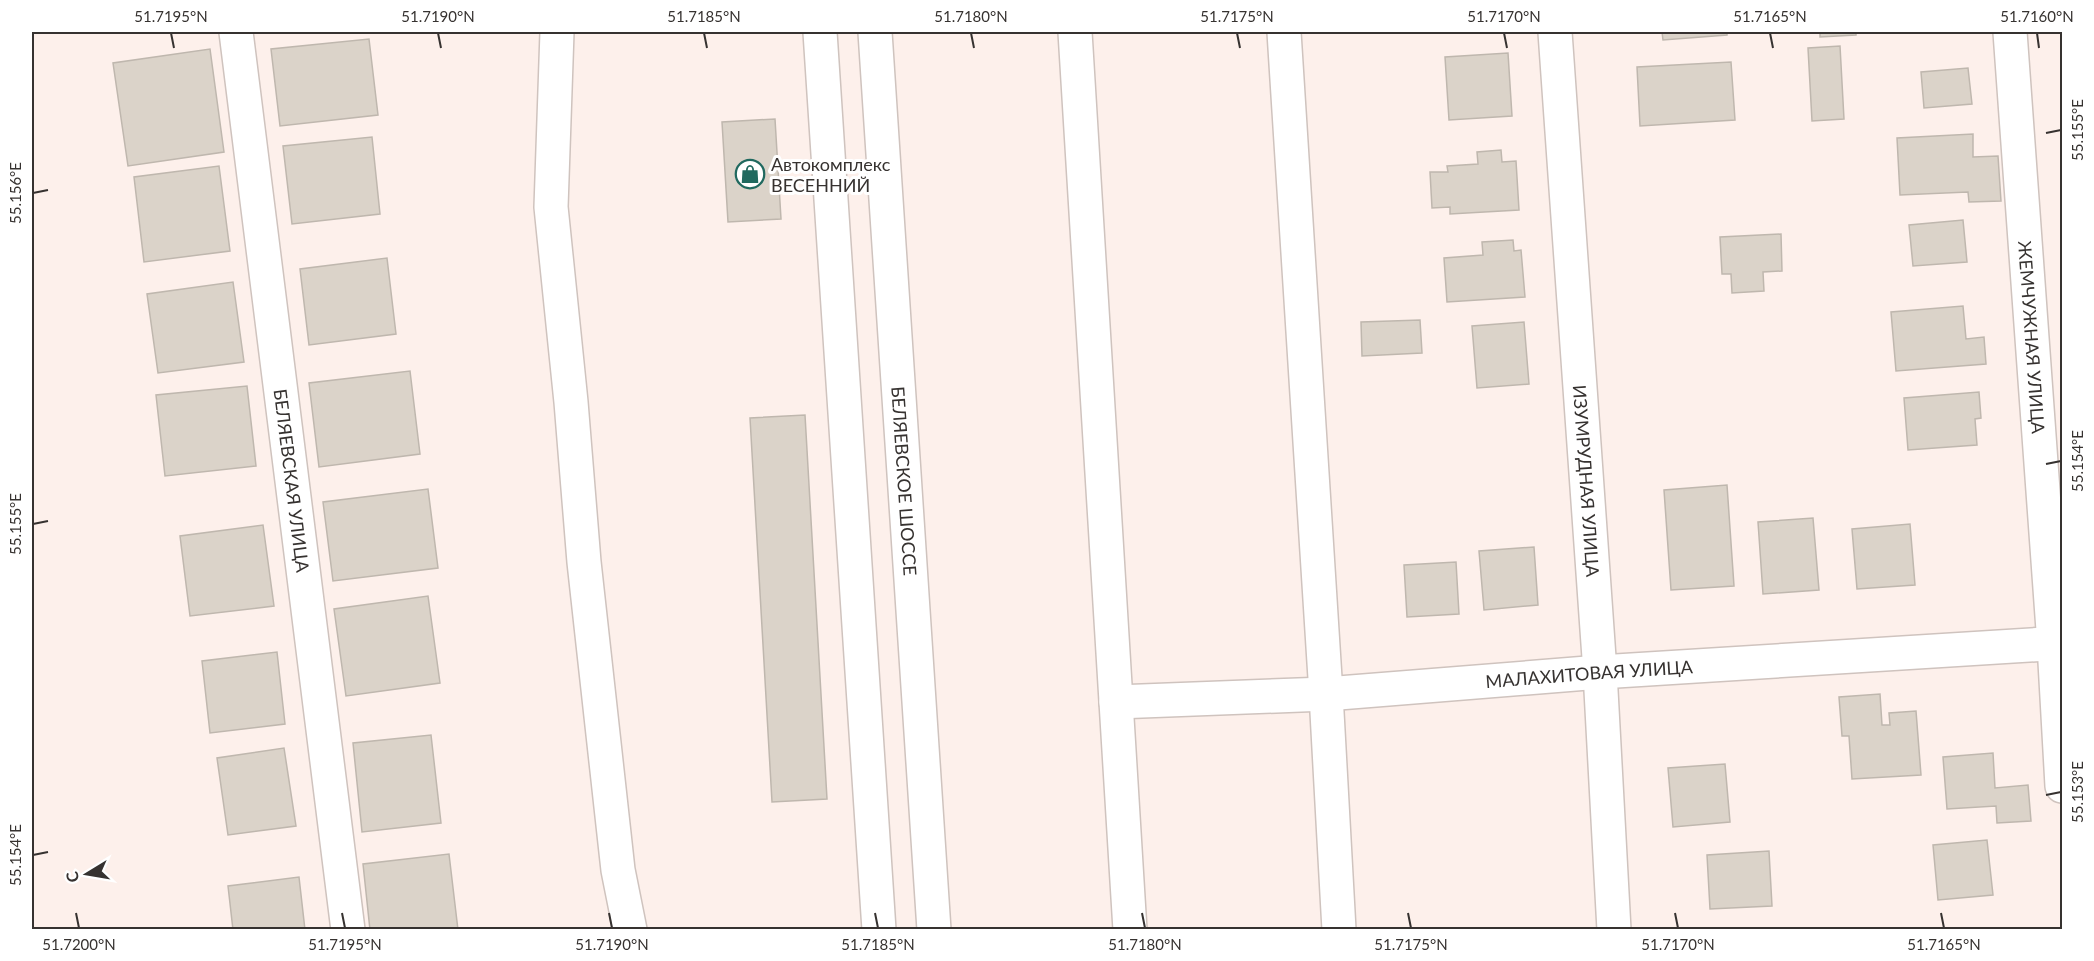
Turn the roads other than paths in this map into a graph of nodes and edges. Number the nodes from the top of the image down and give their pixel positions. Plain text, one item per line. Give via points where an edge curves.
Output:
1 (236, 32) edge
2 (557, 32) edge
3 (820, 32) edge
4 (875, 32) edge
5 (1075, 32) edge
6 (1284, 32) edge
7 (1555, 32) edge
8 (2010, 32) edge
9 (2058, 644) edge
10 (1600, 672) junction
11 (1326, 694) junction
12 (1116, 702) junction
13 (2062, 786) edge
14 (348, 930) edge
15 (630, 930) edge
16 (879, 930) edge
17 (934, 930) edge
18 (1130, 930) edge
19 (1339, 930) edge
20 (1614, 930) edge

1 - 14 street, БЕЛЯЕВСКАЯ УЛИЦА
2 - 15 street via 551,207 585,574 618,870
3 - 16 street
4 - 17 street, БЕЛЯЕВСКОЕ ШОССЕ
5 - 12 street
6 - 11 street
7 - 10 street, ИЗУМРУДНАЯ УЛИЦА
8 - 9 street, ЖЕМЧУЖНАЯ УЛИЦА
9 - 10 street, МАЛАХИТОВАЯ УЛИЦА
9 - 13 street, ЖЕМЧУЖНАЯ УЛИЦА
10 - 11 street, МАЛАХИТОВАЯ УЛИЦА
10 - 20 street, ИЗУМРУДНАЯ УЛИЦА
11 - 12 street, МАЛАХИТОВАЯ УЛИЦА
11 - 19 street
12 - 18 street

